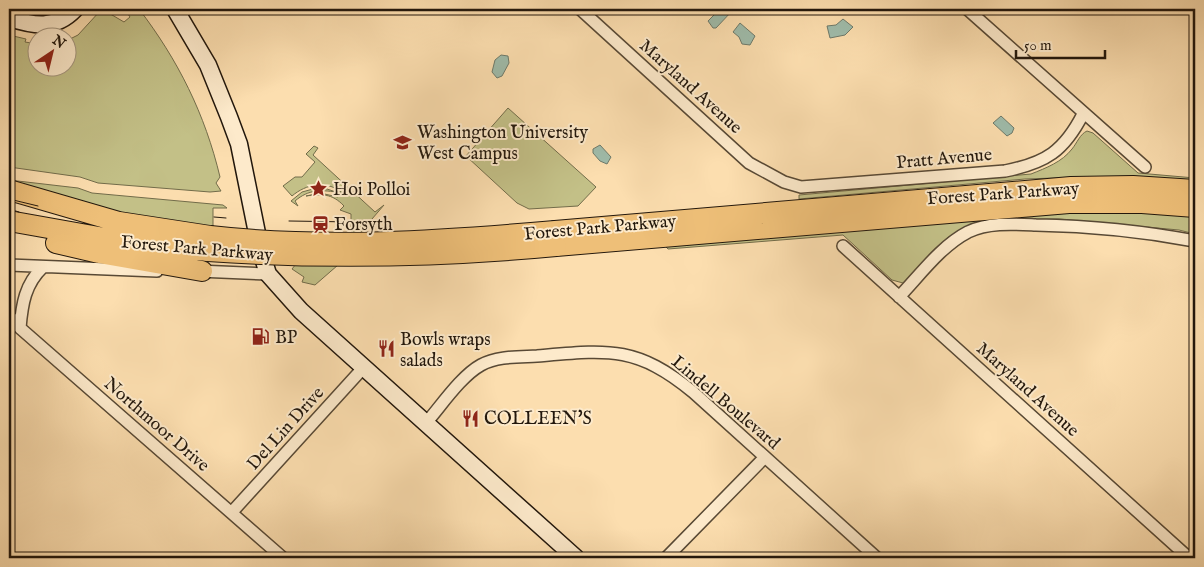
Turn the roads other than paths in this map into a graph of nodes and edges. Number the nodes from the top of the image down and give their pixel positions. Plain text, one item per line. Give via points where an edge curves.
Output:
1 (75, 9) edge
2 (175, 9) edge
3 (580, 9) edge
4 (967, 9) edge
5 (9, 18) edge
6 (1083, 114) junction
7 (1145, 167) dead end
8 (784, 182) joint
9 (9, 190) edge
10 (1195, 190) edge
11 (1195, 207) edge
12 (9, 221) edge
13 (9, 228) edge
14 (555, 238) junction
15 (1195, 241) edge
16 (209, 243) junction
17 (843, 246) dead end
18 (9, 265) edge
19 (43, 267) junction
20 (202, 270) junction
21 (268, 274) junction
22 (899, 297) junction
23 (9, 315) edge
24 (20, 328) junction
25 (364, 367) junction
26 (426, 422) junction
27 (765, 457) junction
28 (232, 512) junction
29 (283, 558) edge
30 (576, 558) edge
31 (666, 558) edge
32 (877, 558) edge
33 (1189, 558) edge

1 - 5 main road via 56,23 47,25 37,26
2 - 21 main road via 208,65 230,117
3 - 8 street, Maryland Avenue via 749,163
4 - 6 street
6 - 7 street
6 - 8 street, Pratt Avenue via 1061,148 1029,166 802,187
9 - 16 highway, Forest Park Parkway via 119,222
10 - 14 highway, Forest Park Parkway via 1133,186 1062,187
11 - 14 highway, Forest Park Parkway via 1069,203
12 - 16 highway, Forest Park Parkway via 110,239
13 - 20 highway via 100,253
14 - 16 highway, Forest Park Parkway, bridge
15 - 22 street via 1117,229 990,225 969,232 948,246
17 - 22 street, Maryland Avenue
18 - 19 street
19 - 20 street
19 - 24 street via 28,286
20 - 21 street
21 - 25 main road via 288,298
22 - 33 street, Maryland Avenue
23 - 24 street, Northmoor Drive
24 - 28 street, Northmoor Drive
25 - 26 main road
25 - 28 street, Del Lin Drive
26 - 27 street, Lindell Boulevard via 468,376 480,366 496,360 592,351 618,353 649,362 669,373
26 - 30 main road
27 - 31 street
27 - 32 street, Lindell Boulevard
28 - 29 street, Northmoor Drive

